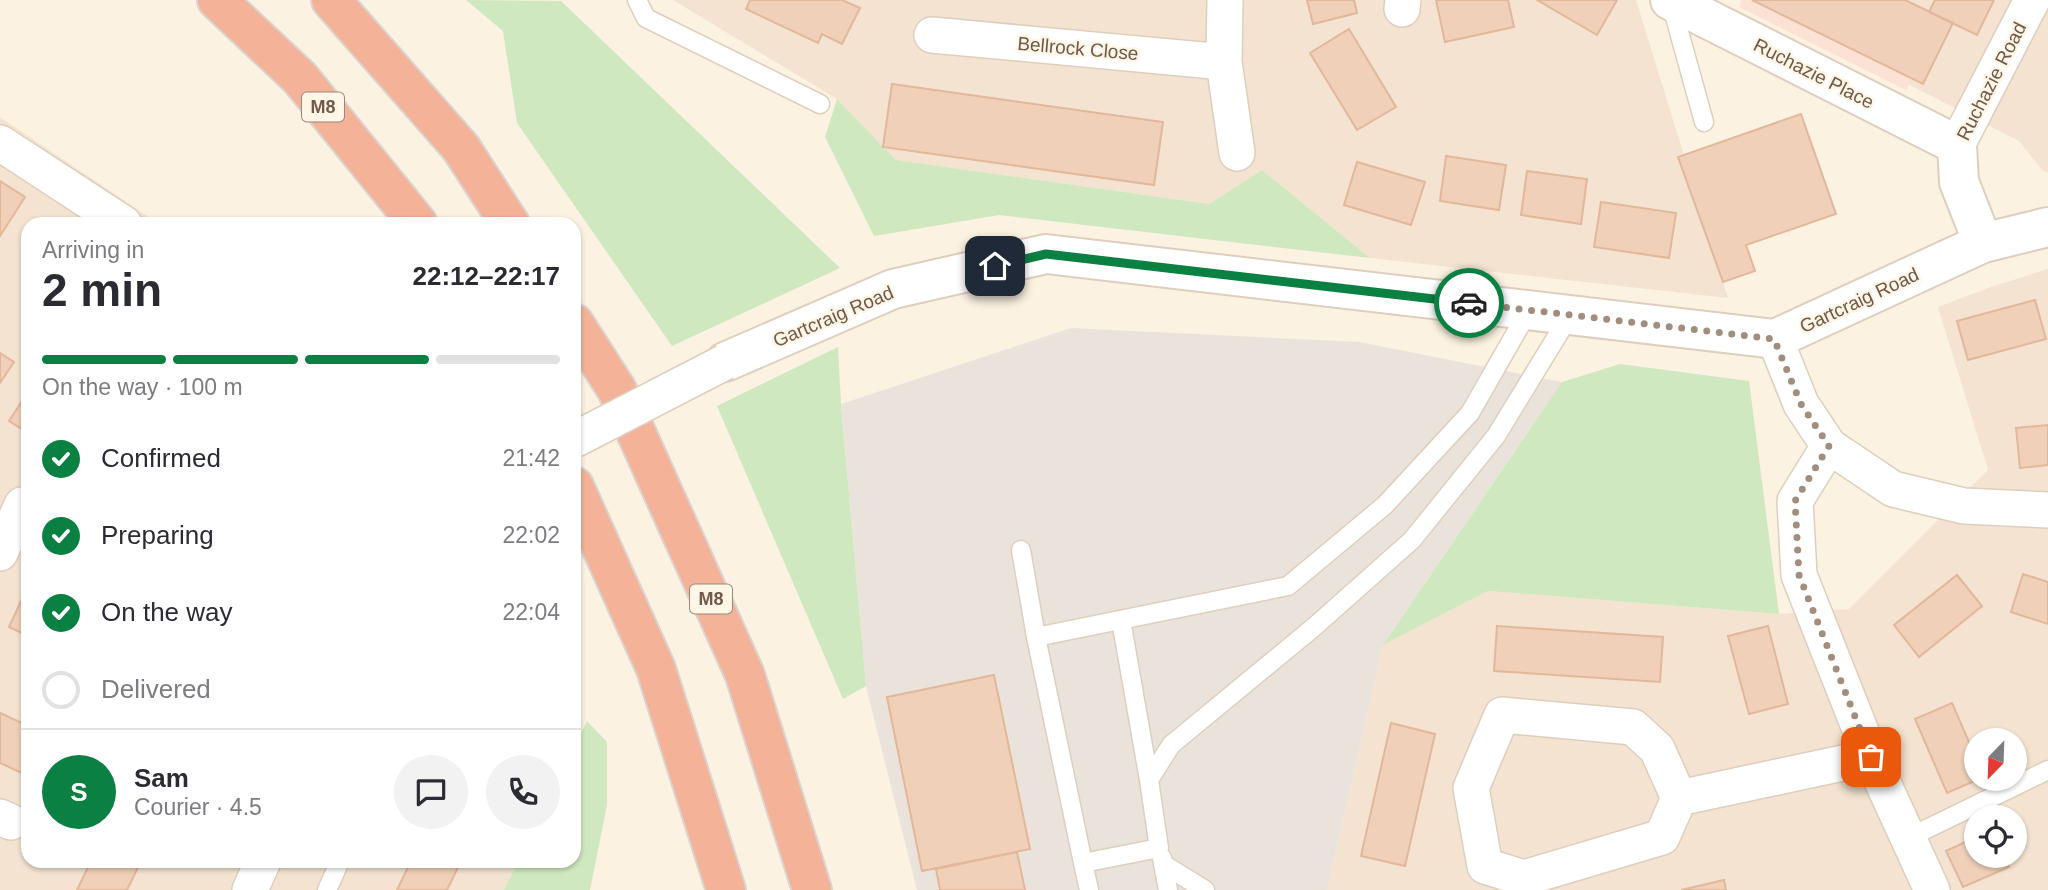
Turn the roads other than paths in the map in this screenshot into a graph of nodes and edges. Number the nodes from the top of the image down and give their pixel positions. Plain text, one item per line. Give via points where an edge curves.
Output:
1 (217, 0) edge
2 (331, 0) edge
3 (637, 0) edge
4 (1225, 0) edge
5 (1670, 0) edge
6 (2032, 0) edge
7 (932, 35) dead end
8 (1224, 62) junction
9 (820, 104) dead end
10 (1704, 122) dead end
11 (0, 143) edge
12 (1957, 145) junction
13 (1237, 153) dead end
14 (113, 217) edge
15 (412, 217) edge
16 (505, 217) edge
17 (2048, 227) edge
18 (1983, 243) junction
19 (1529, 310) junction
20 (1570, 315) junction
21 (581, 334) edge
22 (1774, 339) junction
23 (725, 362) joint
24 (581, 435) edge
25 (1829, 446) junction
26 (17, 501) edge
27 (581, 502) edge
28 (2048, 510) edge
29 (1021, 550) dead end
30 (0, 553) edge
31 (1121, 620) junction
32 (1036, 637) junction
33 (1871, 757) junction
34 (2048, 770) edge
35 (1149, 780) junction
36 (1679, 798) junction
37 (1908, 838) junction
38 (1161, 856) junction
39 (1083, 863) junction
40 (260, 868) edge
41 (337, 868) edge
42 (250, 890) edge
43 (327, 890) edge
44 (726, 890) edge
45 (812, 890) edge
46 (1089, 890) edge
47 (1168, 890) edge
48 (1205, 890) edge
49 (1932, 890) edge

1 - 15 highway, M8 via 300,78
2 - 16 highway via 461,148
3 - 9 lane via 646,18
4 - 8 street
5 - 10 lane
5 - 12 street, Ruchazie Place
6 - 12 street, Ruchazie Road
7 - 8 street, Bellrock Close
8 - 13 street
11 - 14 street
12 - 18 street, Ruchazie Road via 1959,181
17 - 18 street, Gartcraig Road
18 - 22 street, Gartcraig Road
19 - 20 street, Gartcraig Road
19 - 23 street, Gartcraig Road via 1046,254 893,289
19 - 31 lane via 1470,413 1385,505 1288,586
20 - 22 street, Gartcraig Road
20 - 35 lane via 1496,436 1412,540 1171,745
21 - 45 highway, M8 via 617,390 746,675
22 - 25 street via 1801,404
23 - 24 street, Gartcraig Road, bridge
25 - 28 street via 1893,489 1964,506
25 - 33 street via 1795,501 1799,575
26 - 30 street
27 - 44 highway via 656,669
29 - 32 lane
31 - 32 lane
31 - 35 lane
32 - 39 lane
33 - 36 street
33 - 37 street
34 - 37 lane
35 - 38 lane
36 - 36 street via 1662,837 1524,878 1485,866 1471,788 1502,715 1633,727 1657,749
37 - 49 street
38 - 39 lane
38 - 47 lane
38 - 48 lane
39 - 46 lane
40 - 42 street
41 - 43 lane

